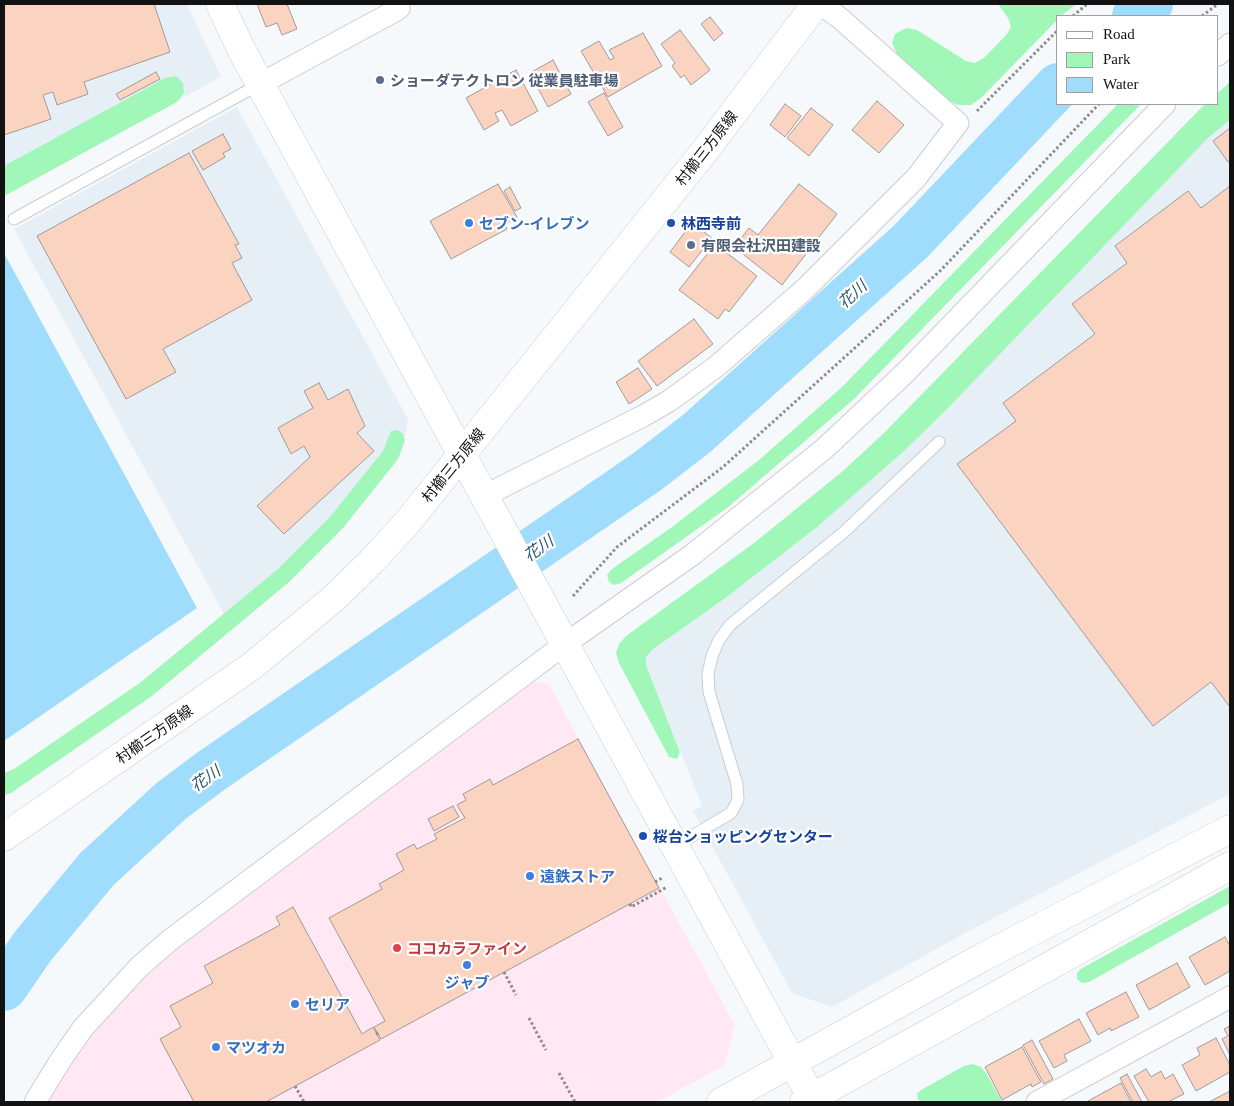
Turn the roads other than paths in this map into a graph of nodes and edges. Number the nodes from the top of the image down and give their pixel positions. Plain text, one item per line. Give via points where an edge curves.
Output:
1 (220, 4) edge
2 (398, 4) edge
3 (816, 4) edge
4 (820, 4) edge
5 (1230, 44) edge
6 (1219, 54) edge
7 (260, 84) junction
8 (1164, 105) edge
9 (14, 218) dead end
10 (939, 442) dead end
11 (461, 454) junction
12 (484, 496) junction
13 (564, 644) junction
14 (1230, 829) edge
15 (4, 837) edge
16 (675, 846) junction
17 (1230, 866) edge
18 (1230, 997) edge
19 (793, 1063) junction
20 (810, 1101) edge
21 (35, 1102) edge
22 (721, 1102) edge
23 (1037, 1102) edge

1 - 7 street
2 - 7 street via 395,11
3 - 11 street, 村櫛三方原線 via 707,148
4 - 12 street via 958,123 916,178 806,288 694,385 643,416
5 - 6 street
7 - 9 lane
7 - 11 street
8 - 13 street via 906,372 824,450 737,521
10 - 16 lane via 837,538 730,626 719,640 710,665 709,692 737,784 738,800 725,818
11 - 12 street
11 - 15 street, 村櫛三方原線 via 406,524 371,562 294,634
12 - 13 street
13 - 16 street
13 - 21 street via 178,934 139,967 83,1028
14 - 19 street via 981,958
16 - 19 street
17 - 20 street
18 - 23 street
19 - 20 street
19 - 22 street

